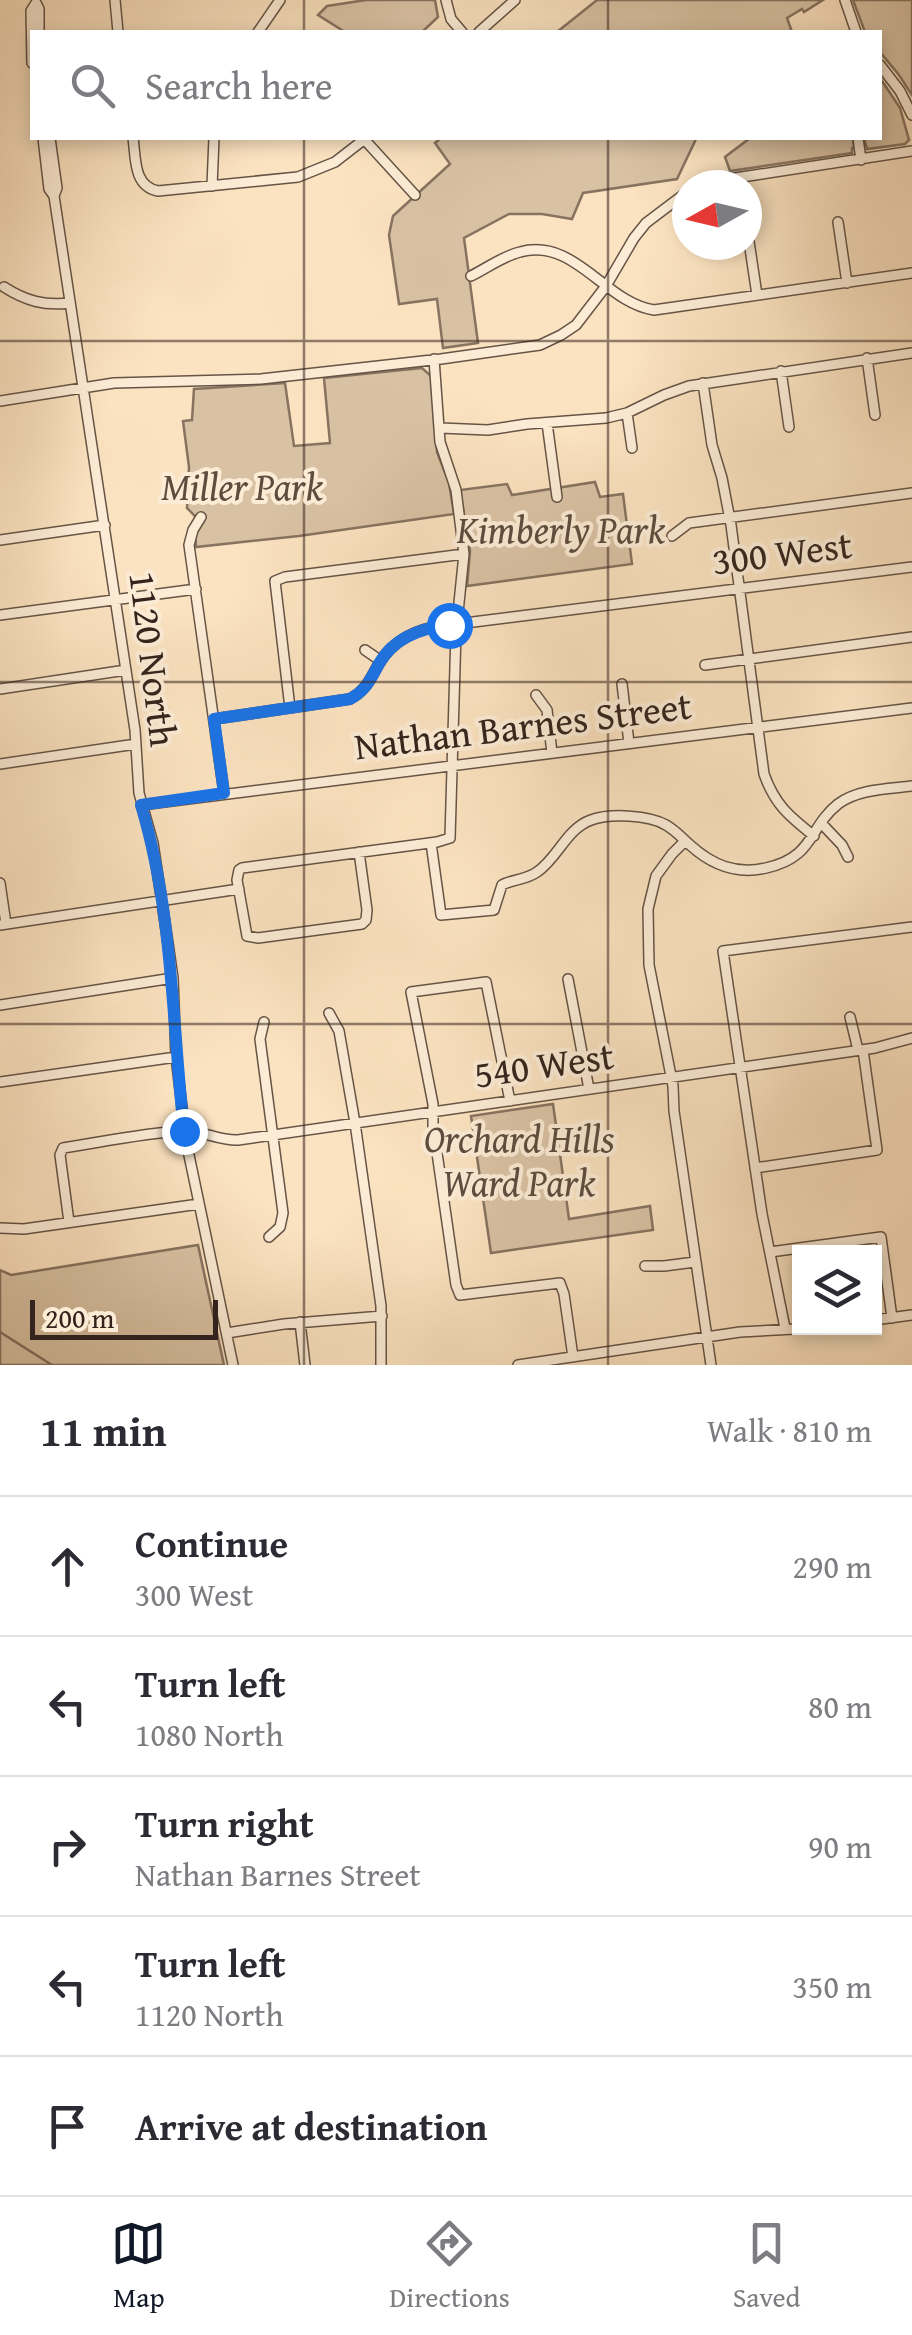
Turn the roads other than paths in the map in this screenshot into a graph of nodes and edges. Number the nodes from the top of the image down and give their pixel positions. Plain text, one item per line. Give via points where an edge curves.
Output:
1 (115, 0) edge
2 (280, 0) edge
3 (446, 0) edge
4 (515, 0) edge
5 (36, 1) edge
6 (846, 3) edge
7 (32, 30) edge
8 (38, 30) edge
9 (118, 30) edge
10 (259, 30) edge
11 (460, 30) edge
12 (481, 30) edge
13 (855, 30) edge
14 (882, 68) edge
15 (912, 115) edge
16 (46, 140) edge
17 (133, 140) edge
18 (214, 140) edge
19 (362, 140) edge
20 (366, 140) edge
21 (858, 140) edge
22 (912, 151) edge
23 (861, 160) junction
24 (762, 174) edge
25 (212, 186) junction
26 (415, 195) dead end
27 (672, 202) edge
28 (838, 222) dead end
29 (752, 260) edge
30 (912, 273) edge
31 (470, 276) dead end
32 (847, 283) junction
33 (4, 286) dead end
34 (606, 286) junction
35 (757, 295) junction
36 (70, 303) junction
37 (912, 353) edge
38 (868, 358) junction
39 (434, 359) junction
40 (781, 371) junction
41 (703, 383) junction
42 (83, 388) junction
43 (0, 401) edge
44 (627, 413) junction
45 (876, 415) dead end
46 (547, 423) junction
47 (789, 427) dead end
48 (440, 428) junction
49 (632, 448) dead end
50 (912, 493) edge
51 (556, 497) dead end
52 (201, 517) dead end
53 (729, 518) junction
54 (105, 525) junction
55 (672, 536) dead end
56 (0, 540) edge
57 (464, 554) junction
58 (912, 567) edge
59 (196, 589) junction
60 (740, 589) junction
61 (116, 600) junction
62 (0, 615) edge
63 (456, 624) junction
64 (912, 638) edge
65 (365, 650) dead end
66 (748, 659) junction
67 (381, 661) junction
68 (705, 665) dead end
69 (126, 670) junction
70 (622, 684) dead end
71 (0, 689) edge
72 (536, 694) dead end
73 (290, 708) junction
74 (912, 708) edge
75 (214, 719) junction
76 (757, 728) junction
77 (629, 743) junction
78 (136, 744) junction
79 (552, 753) junction
80 (0, 764) edge
81 (454, 766) junction
82 (912, 786) edge
83 (224, 793) junction
84 (141, 805) junction
85 (822, 824) junction
86 (814, 836) junction
87 (685, 840) junction
88 (431, 843) junction
89 (359, 852) junction
90 (848, 858) dead end
91 (0, 883) edge
92 (239, 889) junction
93 (162, 900) junction
94 (3, 924) edge
95 (912, 926) edge
96 (172, 978) junction
97 (568, 979) dead end
98 (0, 1005) edge
99 (329, 1014) dead end
100 (850, 1018) dead end
101 (264, 1022) dead end
102 (912, 1038) edge
103 (861, 1050) junction
104 (176, 1058) junction
105 (741, 1068) junction
106 (672, 1078) junction
107 (0, 1082) edge
108 (589, 1089) junction
109 (510, 1101) junction
110 (433, 1112) junction
111 (355, 1123) junction
112 (184, 1131) junction
113 (273, 1135) junction
114 (755, 1168) junction
115 (199, 1204) junction
116 (69, 1222) junction
117 (0, 1228) edge
118 (269, 1237) dead end
119 (770, 1252) junction
120 (696, 1262) junction
121 (645, 1266) dead end
122 (912, 1315) edge
123 (382, 1316) junction
124 (892, 1318) junction
125 (882, 1319) edge
126 (300, 1322) junction
127 (784, 1328) junction
128 (792, 1328) edge
129 (227, 1334) junction
130 (706, 1337) junction
131 (573, 1357) junction
132 (234, 1365) edge
133 (306, 1365) edge
134 (381, 1365) edge
135 (518, 1365) edge
136 (711, 1365) edge

1 - 9 street
2 - 10 street
3 - 11 street
4 - 12 street
5 - 7 street
5 - 8 street
6 - 13 street
14 - 15 street
16 - 36 street, 1120 North
17 - 25 street via 146,186
18 - 25 street
19 - 25 street via 312,173
20 - 26 street
21 - 23 street
22 - 23 street
23 - 24 street
27 - 34 street via 634,238
28 - 32 street
29 - 35 street
30 - 32 street
31 - 34 street via 518,252 541,250 570,259
32 - 35 street
33 - 36 street via 37,302
34 - 35 street via 654,310
34 - 39 street via 569,330 540,345
36 - 42 street, 1120 North
37 - 38 street
38 - 40 street
38 - 45 street
39 - 42 street via 242,380
39 - 48 street
40 - 41 street
40 - 47 street
41 - 44 street
41 - 53 street
42 - 43 street
42 - 54 street, 1120 North
44 - 46 street
44 - 49 street
46 - 48 street
46 - 51 street
48 - 57 street
50 - 53 street
52 - 59 street via 190,544
53 - 55 street via 689,523
53 - 60 street
54 - 56 street
54 - 61 street, 1120 North
57 - 63 street
57 - 73 street via 274,581
58 - 60 street, 300 West
59 - 61 street
59 - 75 street
60 - 63 street, 300 West
60 - 66 street
61 - 62 street
61 - 69 street, 1120 North
63 - 67 street, 300 West via 414,632
63 - 81 street
64 - 66 street
65 - 67 street
66 - 68 street
66 - 76 street
67 - 73 street, 300 West via 365,689 350,699
69 - 71 street
69 - 78 street, 1120 North
70 - 77 street
72 - 79 street via 547,710
73 - 75 street, 300 West
74 - 76 street, Nathan Barnes Street
75 - 83 street
76 - 77 street, Nathan Barnes Street
76 - 86 street via 772,794
77 - 79 street, Nathan Barnes Street
78 - 80 street
78 - 84 street, 1120 North
79 - 81 street, Nathan Barnes Street
81 - 83 street, Nathan Barnes Street
81 - 88 street via 450,838
82 - 85 street via 852,796
83 - 84 street, Nathan Barnes Street
84 - 93 street, 1120 North
85 - 86 street
85 - 90 street
86 - 87 street via 789,860 748,871 715,864
87 - 88 street via 652,820 592,820 573,831 538,872 502,886 494,910 441,915
87 - 106 street via 656,876 648,908 650,965
88 - 89 street
89 - 92 street via 247,866 238,870
89 - 92 street via 368,910 358,925 248,936
91 - 94 street
92 - 93 street
93 - 94 street
93 - 96 street, 1120 North
95 - 105 street via 723,951
96 - 98 street
96 - 104 street, 1120 North
97 - 108 street
99 - 111 street via 339,1031
100 - 103 street
101 - 113 street via 260,1040
102 - 103 street, 540 West
103 - 105 street, 540 West
103 - 114 street via 876,1150
104 - 107 street
104 - 112 street, 1120 North
105 - 106 street, 540 West
105 - 114 street
106 - 108 street, 540 West
106 - 120 street
108 - 109 street, 540 West
109 - 110 street, 540 West
109 - 110 street via 486,982 411,992
110 - 111 street, 540 West
110 - 131 street via 460,1294 560,1284
111 - 113 street, 540 West
111 - 123 street
112 - 113 street, 540 West via 229,1140
112 - 115 street, 1120 North
112 - 116 street, 540 West via 63,1148
113 - 118 street via 283,1220
114 - 119 street
115 - 116 street
115 - 129 street, 1120 North
116 - 117 street
119 - 124 street via 881,1237
119 - 127 street
120 - 121 street
120 - 130 street
122 - 124 street
123 - 126 street
123 - 134 street
124 - 125 street
126 - 129 street
126 - 133 street
127 - 128 street
127 - 130 street
129 - 132 street, 1120 North
130 - 131 street
130 - 136 street
131 - 135 street

